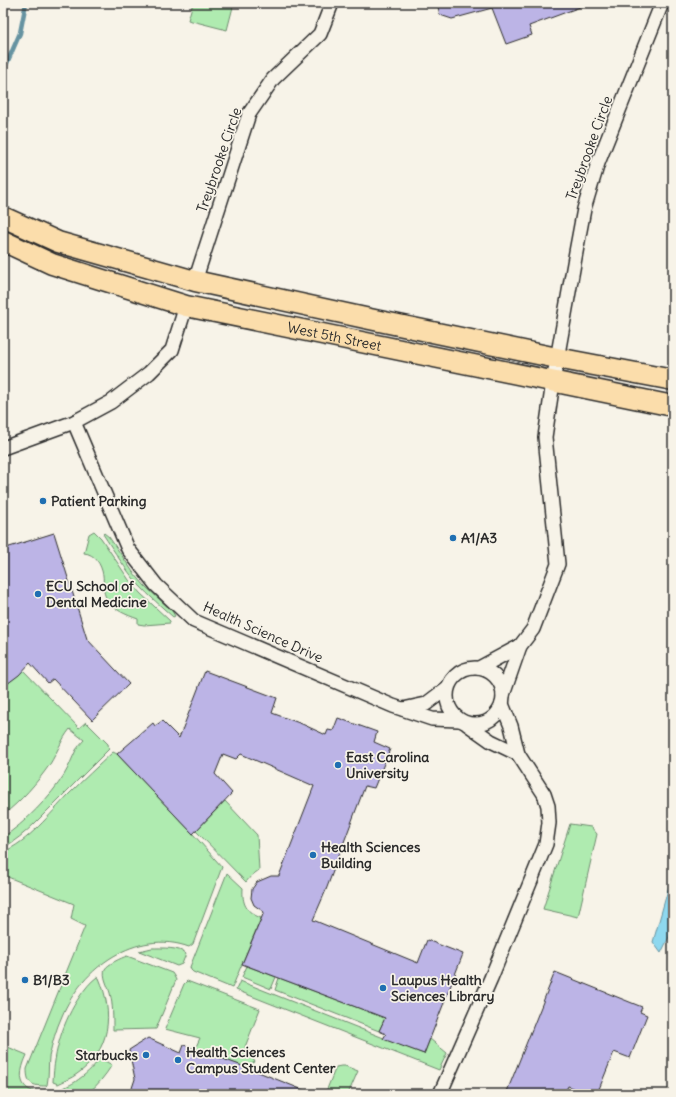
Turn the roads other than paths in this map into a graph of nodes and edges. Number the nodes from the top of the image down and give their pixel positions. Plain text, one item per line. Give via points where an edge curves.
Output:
1 (332, 3) edge
2 (662, 3) edge
3 (3, 217) edge
4 (3, 241) edge
5 (195, 281) junction
6 (186, 306) junction
7 (557, 358) junction
8 (673, 380) edge
9 (553, 382) junction
10 (673, 406) edge
11 (74, 422) junction
12 (3, 448) edge
13 (520, 646) junction
14 (479, 668) junction
15 (447, 688) junction
16 (503, 699) junction
17 (403, 709) junction
18 (463, 722) junction
19 (518, 754) junction
20 (440, 1094) edge

1 - 5 street, Treybrooke Circle via 320,34 273,79 249,114
2 - 7 street, Treybrooke Circle via 598,163 584,209
3 - 5 main road, West 5th Street via 58,242
4 - 6 main road, West 5th Street via 52,264
5 - 7 main road, West 5th Street
6 - 9 main road, West 5th Street
6 - 11 street via 172,350 149,373 111,402
7 - 8 main road, West 5th Street
7 - 9 street, Treybrooke Circle
9 - 10 main road, West 5th Street
9 - 13 street, Treybrooke Circle via 545,437 558,564 533,629
11 - 12 street
11 - 17 street, Health Science Drive via 128,549 156,585 194,621
13 - 14 street
13 - 16 street
14 - 15 street via 463,670 450,681
14 - 16 street via 496,677 501,685
15 - 17 street via 426,704
15 - 18 street via 448,706 452,714
16 - 18 street via 498,712 484,723 476,725
16 - 19 street
17 - 18 street, Health Science Drive via 432,719
18 - 19 street via 491,741
19 - 20 street via 544,794 548,806 546,844

